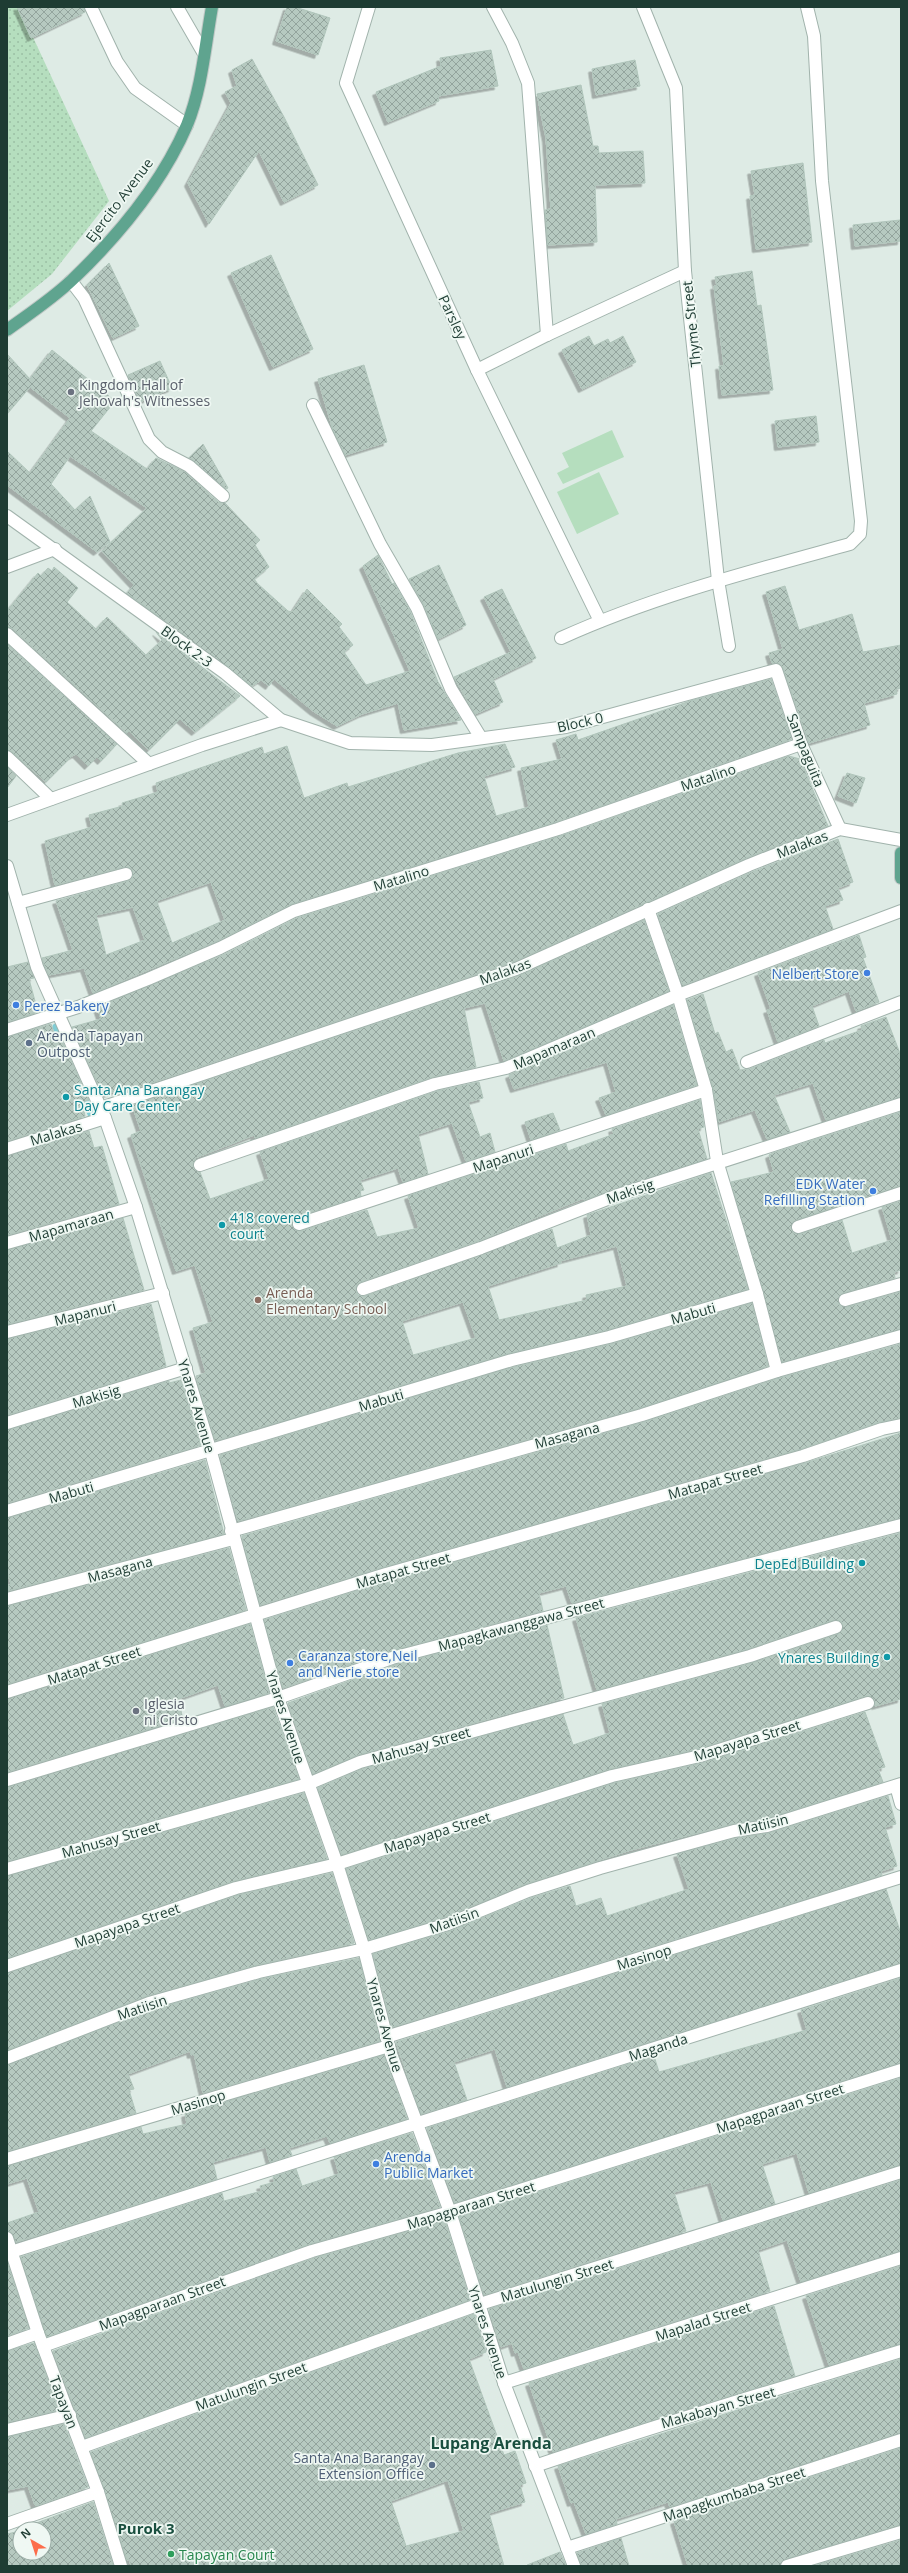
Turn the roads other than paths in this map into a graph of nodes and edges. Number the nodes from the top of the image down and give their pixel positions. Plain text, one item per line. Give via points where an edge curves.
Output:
1 (91, 7) edge
2 (177, 7) edge
3 (212, 7) edge
4 (369, 7) edge
5 (493, 7) edge
6 (643, 7) edge
7 (807, 7) edge
8 (203, 52) junction
9 (187, 125) junction
10 (685, 271) junction
11 (71, 281) junction
12 (7, 330) edge
13 (547, 334) junction
14 (477, 370) junction
15 (313, 405) dead end
16 (223, 496) dead end
17 (7, 516) edge
18 (55, 549) junction
19 (7, 567) edge
20 (718, 580) junction
21 (600, 621) junction
22 (7, 634) edge
23 (561, 638) dead end
24 (729, 646) dead end
25 (776, 670) joint
26 (281, 720) junction
27 (481, 738) junction
28 (380, 742) joint
29 (801, 744) junction
30 (7, 757) edge
31 (149, 764) junction
32 (51, 799) junction
33 (7, 815) edge
34 (840, 829) junction
35 (901, 840) edge
36 (901, 852) edge
37 (7, 866) edge
38 (126, 874) dead end
39 (901, 878) edge
40 (18, 903) junction
41 (648, 909) junction
42 (901, 911) edge
43 (678, 995) junction
44 (901, 1002) edge
45 (59, 1012) junction
46 (7, 1030) edge
47 (747, 1062) dead end
48 (706, 1090) junction
49 (901, 1104) edge
50 (103, 1113) junction
51 (7, 1149) edge
52 (717, 1162) junction
53 (200, 1165) dead end
54 (901, 1193) edge
55 (136, 1207) junction
56 (299, 1224) dead end
57 (798, 1227) dead end
58 (7, 1243) edge
59 (901, 1284) edge
60 (363, 1289) dead end
61 (163, 1293) junction
62 (758, 1294) junction
63 (845, 1300) dead end
64 (7, 1332) edge
65 (901, 1336) edge
66 (186, 1368) junction
67 (778, 1371) junction
68 (7, 1423) edge
69 (901, 1426) edge
70 (210, 1452) junction
71 (7, 1511) edge
72 (901, 1526) edge
73 (232, 1535) junction
74 (7, 1600) edge
75 (254, 1614) junction
76 (836, 1627) dead end
77 (7, 1692) edge
78 (278, 1698) junction
79 (868, 1703) dead end
80 (7, 1780) edge
81 (308, 1784) junction
82 (898, 1785) edge
83 (901, 1804) edge
84 (337, 1864) junction
85 (7, 1869) edge
86 (901, 1877) edge
87 (364, 1948) junction
88 (7, 1966) edge
89 (901, 1970) edge
90 (387, 2041) junction
91 (7, 2058) edge
92 (901, 2070) edge
93 (416, 2124) junction
94 (7, 2160) edge
95 (901, 2172) edge
96 (450, 2212) junction
97 (8, 2244) edge
98 (901, 2258) edge
99 (480, 2304) junction
100 (38, 2333) junction
101 (7, 2344) edge
102 (43, 2346) junction
103 (901, 2351) edge
104 (504, 2383) junction
105 (70, 2415) junction
106 (7, 2430) edge
107 (901, 2440) edge
108 (82, 2447) junction
109 (535, 2466) junction
110 (98, 2492) junction
111 (7, 2524) edge
112 (901, 2532) edge
113 (567, 2548) junction
114 (121, 2566) edge
115 (574, 2566) edge
116 (787, 2566) edge

1 - 9 street via 117,62 135,88
2 - 8 street
3 - 8 main road, Ejercito Avenue
4 - 14 street, Parsley via 346,83
5 - 13 street via 512,43 528,83
6 - 10 street, Thyme Street via 676,88
7 - 20 street via 814,36 822,181 861,522 860,534 850,544
8 - 9 main road, Ejercito Avenue via 199,86
9 - 11 main road, Ejercito Avenue via 157,180 112,239
10 - 13 street
10 - 20 street, Thyme Street
11 - 12 main road, Ejercito Avenue
11 - 16 street via 84,298 149,439 162,452 189,466
13 - 14 street
14 - 21 street, Parsley
15 - 27 street via 380,544 417,608 451,689
17 - 18 street, Block 2-3
18 - 19 street
18 - 26 street, Block 2-3 via 225,673
20 - 21 street
20 - 24 street, Thyme Street
21 - 23 street
22 - 31 street
25 - 27 street, Block 0 via 566,727
25 - 29 street, Sampaguita
26 - 28 street, Block 2-3 via 350,743
26 - 31 street
27 - 28 street, Block 0 via 432,745
29 - 34 street, Sampaguita
29 - 45 street, Matalino via 558,829 294,911 220,948 78,1007
30 - 32 street
31 - 32 street
32 - 33 street
34 - 35 street, Malakas
34 - 41 street, Malakas
36 - 39 main road
37 - 40 street, Ynares Avenue
38 - 40 street
40 - 45 street, Ynares Avenue via 37,966
41 - 43 street
41 - 50 street, Malakas via 516,969
42 - 43 street, Mapamaraan
43 - 48 street
43 - 53 street, Mapamaraan via 506,1068 435,1084
44 - 47 street
45 - 46 street, Matalino
45 - 50 street, Ynares Avenue
48 - 52 street
48 - 56 street, Mapanuri
49 - 52 street, Makisig
50 - 51 street, Malakas
50 - 55 street, Ynares Avenue
52 - 60 street, Makisig via 618,1195 481,1248
52 - 62 street
54 - 57 street
55 - 58 street, Mapamaraan
55 - 61 street, Ynares Avenue
59 - 63 street
61 - 64 street, Mapanuri
61 - 66 street, Ynares Avenue
62 - 67 street
62 - 70 street, Mabuti via 609,1337 512,1360
65 - 67 street, Masagana
66 - 68 street, Makisig
66 - 70 street, Ynares Avenue
67 - 73 street, Masagana via 642,1415
69 - 75 street, Matapat Street via 882,1429 805,1456
70 - 71 street, Mabuti
70 - 73 street, Ynares Avenue
72 - 78 street, Mapagkawanggawa Street via 392,1658
73 - 74 street, Masagana
73 - 75 street, Ynares Avenue
75 - 77 street, Matapat Street
75 - 78 street, Ynares Avenue
76 - 81 street, Mahusay Street via 750,1656 360,1762
78 - 80 street, Mapagkawanggawa Street
78 - 81 street, Ynares Avenue
79 - 84 street, Mapayapa Street via 700,1756 612,1776
81 - 84 street, Ynares Avenue
81 - 85 street, Mahusay Street
82 - 83 street
82 - 87 street, Matiisin via 767,1826 734,1831 600,1868 528,1891 448,1924
84 - 87 street, Ynares Avenue
84 - 88 street, Mapayapa Street via 236,1888
86 - 90 street, Masinop
87 - 90 street, Ynares Avenue
87 - 91 street, Matiisin via 260,1972 149,2003
89 - 93 street, Maganda
90 - 93 street, Ynares Avenue
90 - 94 street, Masinop
92 - 96 street, Mapagparaan Street
93 - 96 street, Ynares Avenue
93 - 97 street
95 - 99 street, Matulungin Street
96 - 99 street, Ynares Avenue
96 - 102 street, Mapagparaan Street via 312,2251
97 - 100 street, Tapayan
98 - 104 street, Mapalad Street
99 - 104 street, Ynares Avenue
99 - 108 street, Matulungin Street
100 - 101 street
100 - 102 street, Tapayan
102 - 105 street, Tapayan
103 - 109 street, Makabayan Street via 646,2428
104 - 109 street, Ynares Avenue
105 - 106 street
105 - 108 street, Tapayan
107 - 113 street, Mapagkumbaba Street
108 - 110 street, Tapayan
109 - 113 street, Ynares Avenue
110 - 111 street
110 - 114 street, Tapayan
112 - 116 street
113 - 115 street, Ynares Avenue

